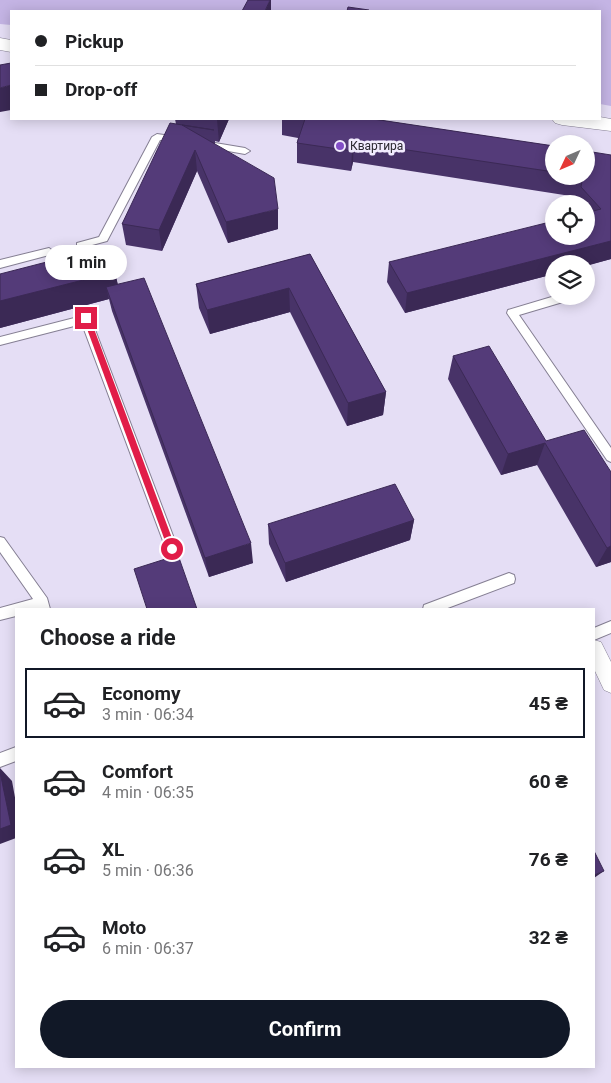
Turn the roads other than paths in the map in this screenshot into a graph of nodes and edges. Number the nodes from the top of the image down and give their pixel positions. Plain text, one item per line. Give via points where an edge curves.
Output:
1 (570, 120) edge
2 (611, 125) edge
3 (245, 151) dead end
4 (81, 244) dead end
5 (49, 252) dead end
6 (0, 264) edge
7 (545, 303) edge
8 (0, 341) edge
9 (611, 457) edge
10 (0, 542) edge
11 (172, 549) dead end
12 (509, 579) dead end
13 (43, 606) edge
14 (26, 608) edge
15 (432, 608) edge
16 (15, 610) edge
17 (0, 614) edge
18 (611, 627) edge
19 (595, 634) edge
20 (595, 651) edge
21 (611, 684) edge
22 (15, 754) edge
23 (0, 760) edge

1 - 2 street
3 - 4 lane via 157,137 103,239
5 - 6 lane
7 - 9 lane via 512,313
8 - 11 lane via 86,318
10 - 13 lane
12 - 15 lane
13 - 14 lane
16 - 17 lane
18 - 19 lane
20 - 21 street
22 - 23 lane

